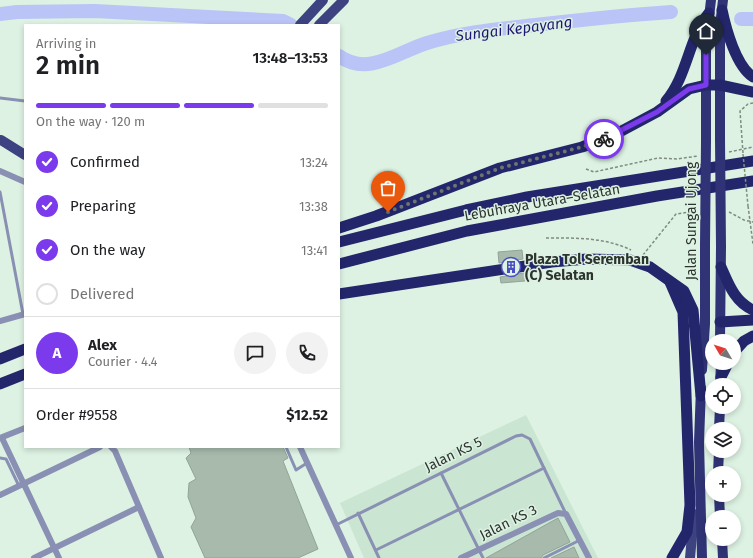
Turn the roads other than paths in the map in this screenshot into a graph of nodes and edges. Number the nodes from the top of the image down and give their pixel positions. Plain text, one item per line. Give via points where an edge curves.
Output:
1 (323, 0) edge
2 (711, 0) edge
3 (341, 3) edge
4 (722, 13) edge
5 (708, 18) junction
6 (301, 24) edge
7 (320, 24) edge
8 (753, 77) edge
9 (706, 85) junction
10 (720, 85) junction
11 (753, 92) edge
12 (0, 98) edge
13 (24, 101) edge
14 (657, 112) junction
15 (1, 140) edge
16 (24, 146) edge
17 (24, 154) edge
18 (753, 162) edge
19 (0, 171) edge
20 (24, 182) edge
21 (753, 182) edge
22 (0, 192) edge
23 (340, 228) edge
24 (340, 242) edge
25 (340, 264) edge
26 (720, 267) junction
27 (669, 279) junction
28 (340, 294) edge
29 (753, 310) edge
30 (24, 314) edge
31 (753, 320) edge
32 (0, 321) edge
33 (720, 322) junction
34 (720, 334) edge
35 (753, 336) edge
36 (741, 344) edge
37 (24, 349) edge
38 (0, 359) edge
39 (24, 374) edge
40 (24, 383) edge
41 (0, 384) edge
42 (0, 389) edge
43 (701, 396) junction
44 (24, 428) edge
45 (1, 438) edge
46 (699, 442) junction
47 (98, 448) edge
48 (112, 448) edge
49 (286, 448) edge
50 (300, 448) edge
51 (0, 458) edge
52 (308, 463) junction
53 (544, 468) junction
54 (441, 472) junction
55 (22, 485) junction
56 (0, 495) edge
57 (139, 507) junction
58 (459, 510) junction
59 (358, 513) junction
60 (566, 514) junction
61 (336, 524) junction
62 (580, 540) junction
63 (722, 546) edge
64 (55, 548) junction
65 (376, 550) junction
66 (479, 550) junction
67 (34, 558) edge
68 (59, 558) edge
69 (161, 558) edge
70 (351, 558) edge
71 (379, 558) edge
72 (461, 558) edge
73 (483, 558) edge
74 (544, 558) edge
75 (589, 558) edge
76 (672, 558) edge
77 (690, 558) edge
78 (702, 558) edge
79 (723, 558) edge

1 - 6 main road
2 - 5 highway, Jalan Sungai Ujong
3 - 7 main road
4 - 8 highway via 733,47 744,68
4 - 10 highway, Jalan Sungai Ujong
5 - 9 highway, Jalan Sungai Ujong
5 - 14 highway via 694,40 675,88
9 - 10 highway
9 - 14 highway via 689,89
9 - 43 highway, Jalan Sungai Ujong, bridge via 705,324
10 - 11 highway
10 - 26 highway, Jalan Sungai Ujong, bridge
12 - 13 lane
14 - 23 highway via 614,135 582,147 500,168
15 - 16 main road
15 - 17 main road
18 - 24 highway, Lebuhraya Utara–Selatan via 527,197
19 - 20 street
21 - 25 highway, Lebuhraya Utara–Selatan via 467,230
22 - 30 lane
26 - 29 highway via 737,299
26 - 33 highway, Jalan Sungai Ujong
27 - 28 highway via 650,267 630,260 586,258
27 - 43 highway via 684,291 693,310
27 - 76 highway via 683,312 690,506 687,532
30 - 32 street
31 - 33 highway
33 - 34 highway, Jalan Sungai Ujong
35 - 36 highway
37 - 38 highway
39 - 41 highway
40 - 42 highway
43 - 46 highway, Jalan Sungai Ujong
44 - 45 street
45 - 55 street
46 - 77 main road
46 - 78 highway, Jalan Sungai Ujong
47 - 55 street
48 - 57 street
49 - 52 lane via 296,470
50 - 52 street
51 - 55 lane via 6,459
52 - 61 street
53 - 54 lane, Jalan KS 5 via 530,439 522,435
53 - 58 lane
53 - 60 lane
54 - 58 lane
54 - 59 lane, Jalan KS 5
55 - 56 street
55 - 64 street
57 - 64 street
57 - 69 street
58 - 65 lane
58 - 66 lane
59 - 61 lane, Jalan KS 5
59 - 65 lane
60 - 62 street
60 - 66 street, Jalan KS 3 via 558,513 545,518
61 - 70 street
62 - 74 lane
62 - 75 street
63 - 79 highway
64 - 67 street
64 - 68 street
65 - 71 lane
66 - 72 street, Jalan KS 3
66 - 73 lane

